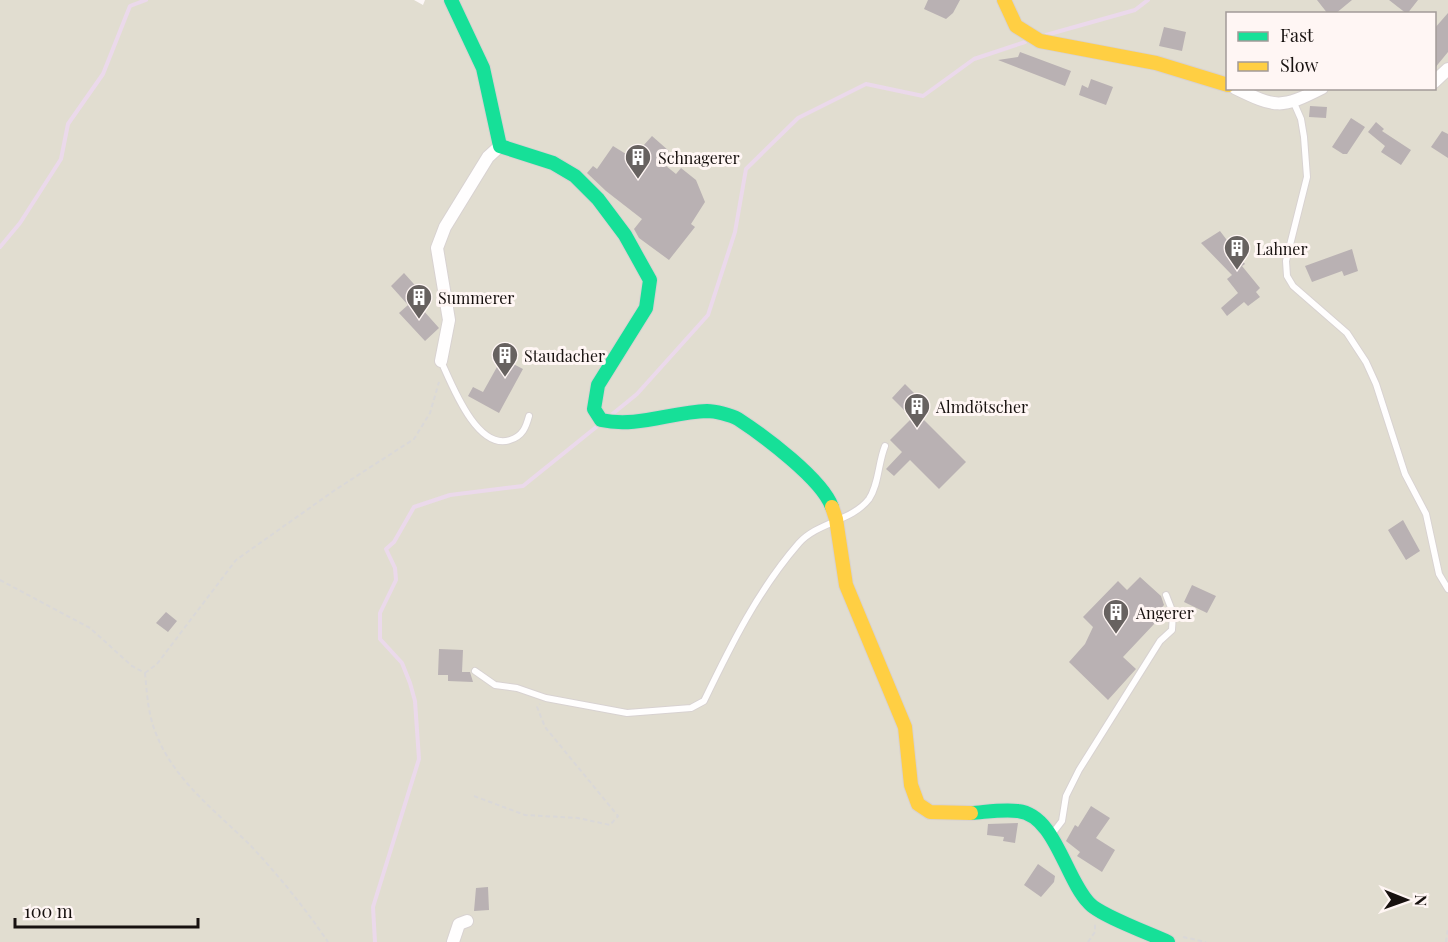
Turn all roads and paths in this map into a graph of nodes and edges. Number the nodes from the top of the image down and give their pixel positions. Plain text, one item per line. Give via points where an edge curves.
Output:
1 (451, 0) edge
2 (1004, 0) edge
3 (1448, 69) edge
4 (1436, 80) edge
5 (1226, 85) edge
6 (1240, 90) edge
7 (1318, 90) edge
8 (1294, 103) junction
9 (500, 146) junction
10 (441, 361) junction
11 (529, 416) dead end
12 (885, 446) dead end
13 (836, 519) junction
14 (0, 580) edge
15 (1448, 589) edge
16 (1166, 595) dead end
17 (475, 671) dead end
18 (146, 673) junction
19 (546, 698) junction
20 (474, 796) dead end
21 (1051, 836) junction
22 (467, 921) dead end
23 (1448, 928) edge
24 (328, 942) edge
25 (453, 942) edge
26 (1168, 942) edge
27 (1206, 942) edge
28 (1446, 942) edge

1 - 9 street via 483,68
2 - 5 street via 1010,18 1025,36 1156,63
3 - 4 street
6 - 8 street via 1268,102
7 - 8 street
8 - 15 lane via 1301,118 1307,177 1286,261 1287,276 1293,286 1347,333 1366,362 1405,474 1426,514 1439,574
9 - 10 street via 488,157 445,227 437,248 449,320
9 - 13 street via 552,163 575,176 625,235 650,280 646,308 598,385 594,409 607,421 708,411 736,418 814,479 828,497
10 - 11 lane via 469,418 486,436 502,442 514,439 526,429
10 - 18 path via 438,393 414,439 237,560
12 - 13 lane via 868,500 844,518
13 - 19 lane via 802,540 782,564 748,615 704,701 691,708 627,713
13 - 21 street via 846,585 905,727 911,785 918,804 930,812 946,814 1019,811 1038,818
14 - 18 path via 90,628 132,666
16 - 21 lane via 1173,614 1172,630 1160,640 1109,718 1066,796 1062,820
17 - 19 lane via 495,686
18 - 24 path via 148,702 157,736 181,777 253,848 308,912
19 - 20 path via 537,707 545,727 618,816 610,825 578,818 525,815
21 - 26 street via 1069,875 1090,905
22 - 25 street via 459,924
23 - 28 path
26 - 27 path via 1186,937

